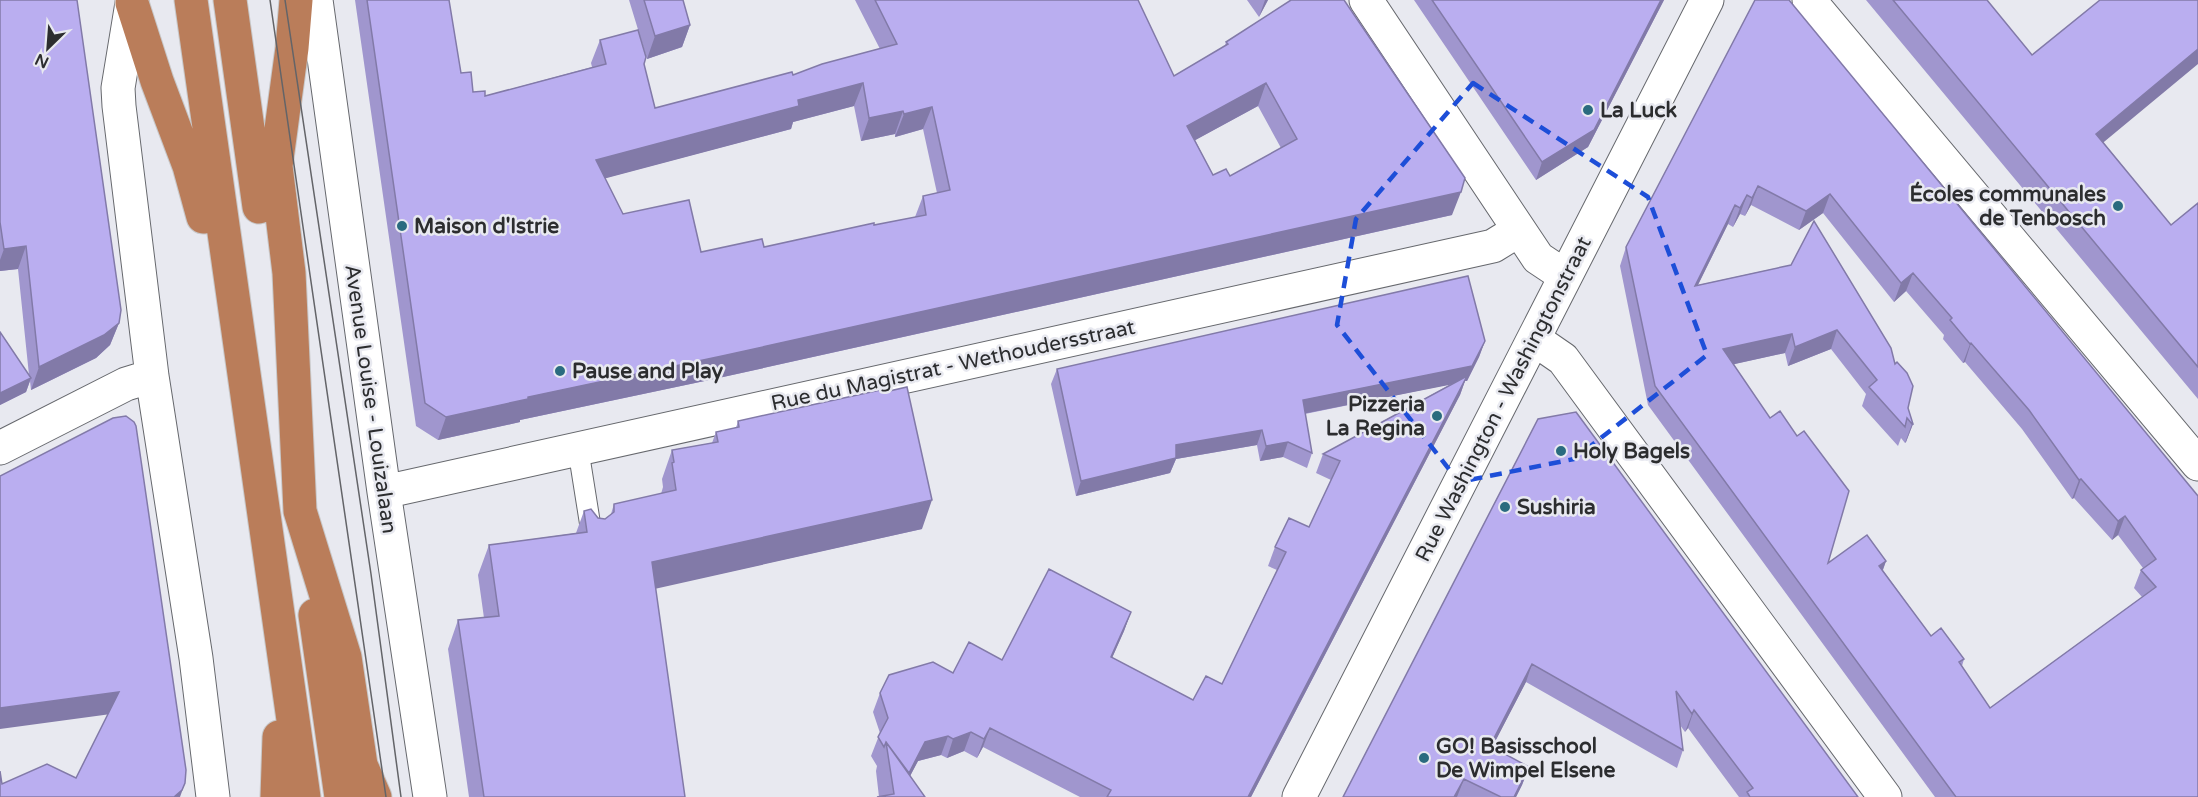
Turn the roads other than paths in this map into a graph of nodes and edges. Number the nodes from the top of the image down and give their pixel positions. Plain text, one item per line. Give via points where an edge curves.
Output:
1 (191, 0) edge
2 (230, 0) edge
3 (296, 0) edge
4 (316, 0) edge
5 (1366, 0) edge
6 (1707, 0) edge
7 (1809, 0) edge
8 (132, 3) joint
9 (1519, 230) junction
10 (1565, 276) junction
11 (238, 338) junction
12 (1534, 339) junction
13 (152, 376) junction
14 (0, 448) edge
15 (578, 448) junction
16 (2198, 464) edge
17 (384, 492) junction
18 (300, 511) junction
19 (592, 536) edge
20 (282, 648) junction
21 (213, 797) edge
22 (277, 797) edge
23 (304, 797) edge
24 (341, 797) edge
25 (375, 797) edge
26 (430, 797) edge
27 (1299, 797) edge
28 (1885, 797) edge

1 - 11 highway
2 - 18 highway
3 - 18 highway via 276,166 290,273
4 - 17 street, Avenue Louise - Louizalaan
5 - 9 street
6 - 10 street, Rue Washington - Washingtonstraat
7 - 16 street
8 - 11 highway via 189,166
8 - 13 street via 118,88
9 - 10 street via 1538,258
9 - 15 street, Rue du Magistrat - Wethoudersstraat via 1493,246
10 - 12 street, Rue Washington - Washingtonstraat
11 - 20 highway
12 - 27 street, Rue Washington - Washingtonstraat
12 - 28 street via 1563,358
13 - 14 street via 126,384
13 - 21 street via 196,658
15 - 17 street, Rue du Magistrat - Wethoudersstraat
15 - 19 lane
17 - 26 street, Avenue Louise - Louizalaan
18 - 24 highway
18 - 25 highway via 345,657 361,765
20 - 22 highway
20 - 23 highway

